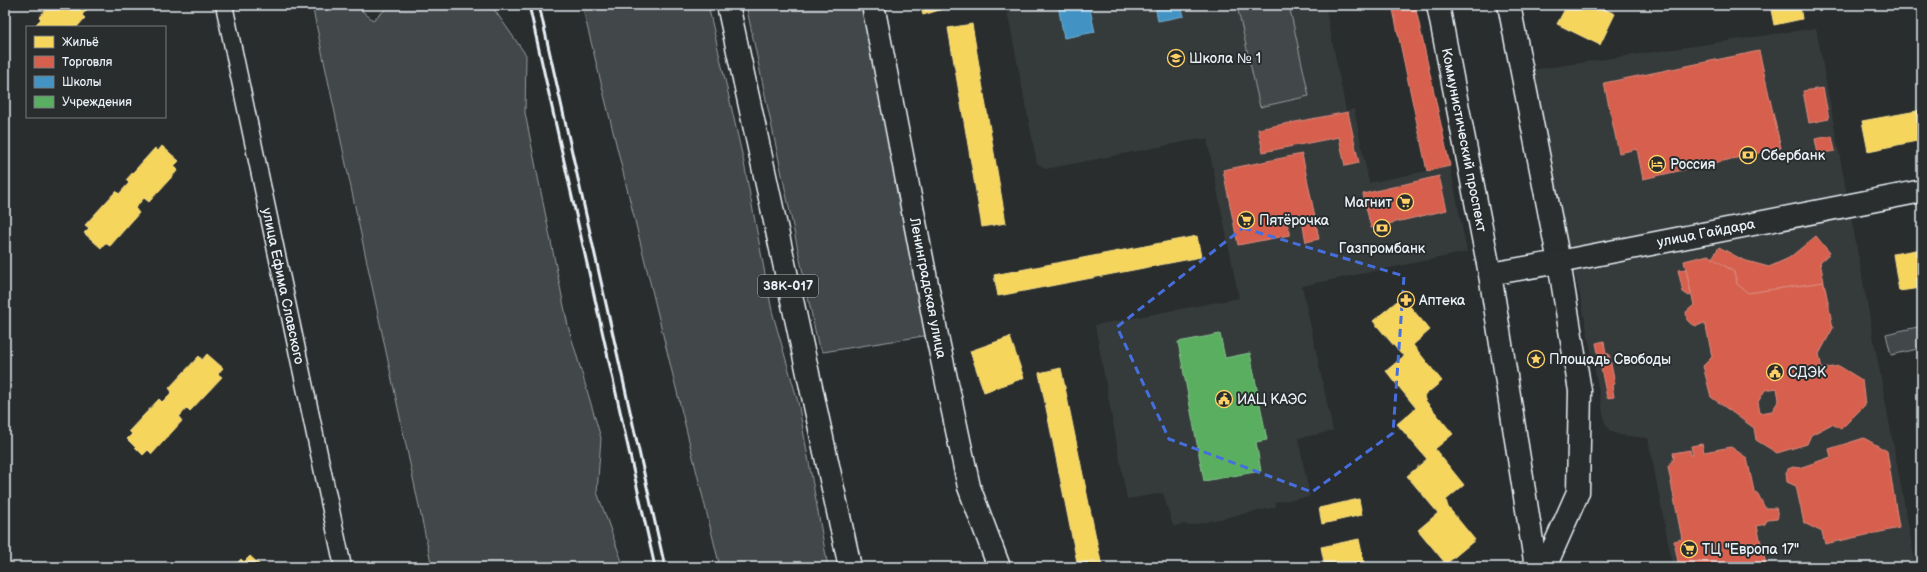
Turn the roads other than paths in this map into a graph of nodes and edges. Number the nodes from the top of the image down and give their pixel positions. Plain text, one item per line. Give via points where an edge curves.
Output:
1 (224, 5) edge
2 (728, 5) edge
3 (873, 5) edge
4 (1438, 5) edge
5 (1509, 5) edge
6 (1922, 191) edge
7 (1559, 262) junction
8 (1490, 274) junction
9 (343, 567) edge
10 (850, 567) edge
11 (999, 567) edge
12 (1536, 567) edge
13 (1545, 567) edge

1 - 9 street, улица Ефима Славского
2 - 10 main road, 38К-017
3 - 11 main road, Ленинградская улица via 969,487
4 - 8 main road, Коммунистический проспект
5 - 7 main road
6 - 7 main road, улица Гайдара
7 - 8 main road, улица Гайдара
7 - 13 main road via 1580,391 1578,492
8 - 12 main road, Коммунистический проспект

